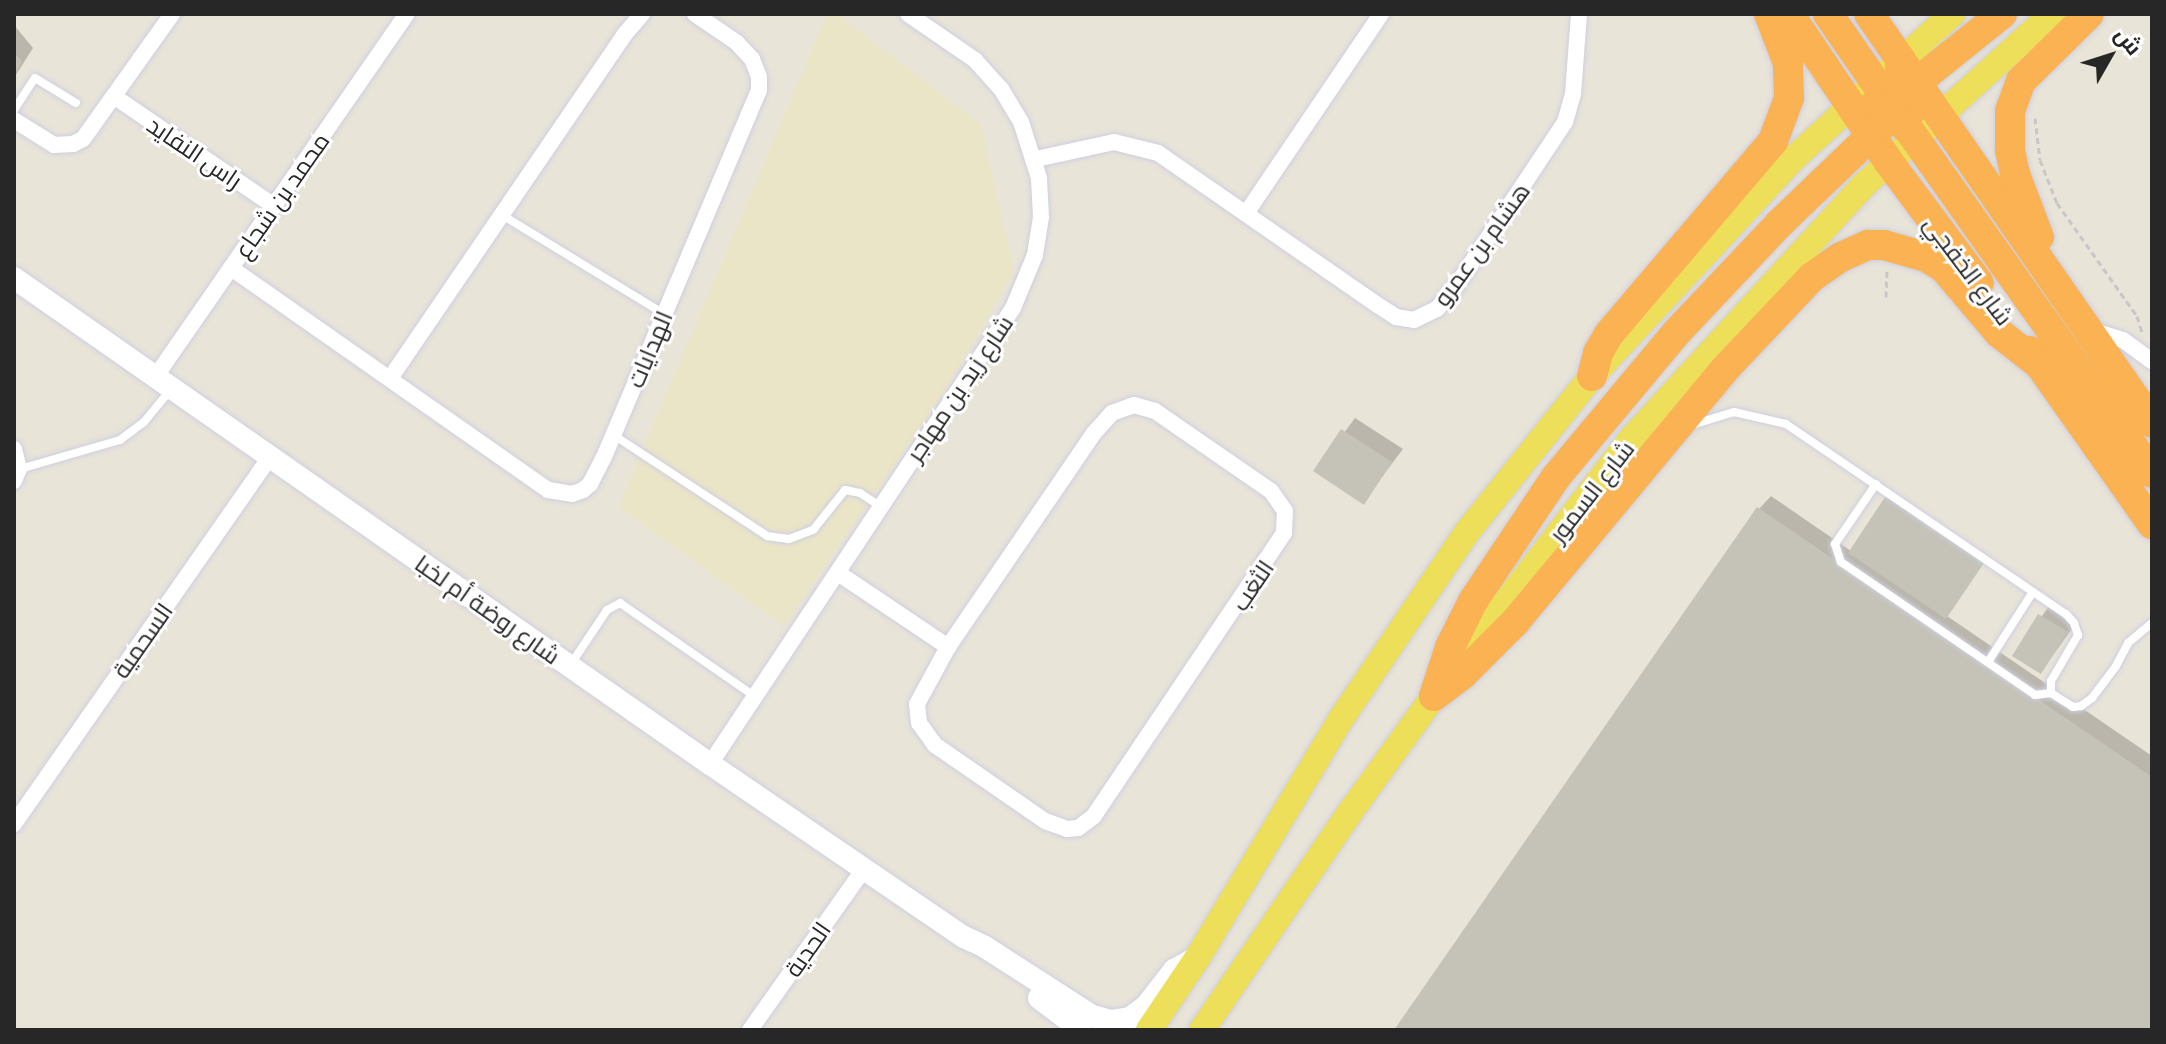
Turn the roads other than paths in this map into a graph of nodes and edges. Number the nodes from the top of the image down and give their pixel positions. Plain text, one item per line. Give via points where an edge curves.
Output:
1 (172, 14) edge
2 (407, 14) edge
3 (642, 14) edge
4 (695, 14) edge
5 (908, 14) edge
6 (1381, 14) edge
7 (1579, 14) edge
8 (1769, 14) edge
9 (1789, 14) edge
10 (1828, 14) edge
11 (1869, 14) edge
12 (1952, 14) edge
13 (2002, 14) edge
14 (2052, 14) edge
15 (2089, 14) edge
16 (115, 97) junction
17 (76, 103) dead end
18 (1895, 104) junction
19 (1850, 105) junction
20 (14, 110) edge
21 (1939, 113) junction
22 (14, 120) edge
23 (1036, 159) junction
24 (1888, 161) junction
25 (274, 206) junction
26 (1247, 212) junction
27 (502, 215) junction
28 (231, 268) junction
29 (14, 278) edge
30 (2057, 283) junction
31 (664, 314) junction
32 (2090, 330) junction
33 (2147, 356) edge
34 (2040, 365) junction
35 (1592, 376) junction
36 (391, 377) junction
37 (164, 382) junction
38 (2152, 422) edge
39 (612, 434) junction
40 (14, 449) edge
41 (271, 456) junction
42 (1649, 457) junction
43 (2152, 473) edge
44 (16, 475) edge
45 (1876, 484) junction
46 (880, 506) junction
47 (2152, 524) edge
48 (838, 573) junction
49 (2033, 592) junction
50 (2152, 623) edge
51 (948, 647) junction
52 (1988, 662) junction
53 (570, 666) junction
54 (2051, 693) junction
55 (1434, 696) junction
56 (756, 698) junction
57 (710, 764) junction
58 (14, 824) edge
59 (864, 869) junction
60 (964, 937) junction
61 (1198, 957) junction
62 (1211, 1023) edge
63 (750, 1030) edge
64 (1081, 1030) edge
65 (1149, 1030) edge

1 - 16 street
2 - 25 street, محمد بن شجاع
3 - 27 street
4 - 31 street, الهدايات via 752,59 759,90
5 - 23 street, شارع زيد بن مهاجر via 966,52 988,74 1012,105
6 - 26 street
7 - 26 street, هشام بن عمرو via 1573,94 1565,122 1454,289 1429,314 1414,320 1396,317
8 - 35 highway via 1788,63 1789,98 1773,141 1609,334
9 - 19 highway
10 - 18 highway
11 - 18 highway, شارع الخفجي
12 - 18 main road
13 - 18 highway
14 - 21 main road
15 - 30 highway via 2021,81 2009,124 2021,192
16 - 22 street via 92,129 73,144 54,145
16 - 25 street, راس النفايد
17 - 20 lane via 35,78
18 - 19 highway
18 - 21 highway, شارع الخفجي
18 - 24 highway, شارع الخفجي
18 - 43 highway
18 - 55 highway via 1676,333 1556,477 1473,601
19 - 35 main road via 1794,158
21 - 30 highway, شارع الخفجي
23 - 26 street, هشام بن عمرو via 1114,142 1143,146
23 - 46 street, شارع زيد بن مهاجر via 1040,226 1022,291
24 - 34 highway, شارع الخفجي
24 - 55 main road, شارع السمور via 1633,437
25 - 28 street, محمد بن شجاع
27 - 31 lane
27 - 36 street
28 - 36 street, الهدايات
28 - 37 street, محمد بن شجاع
29 - 37 street, شارع روضة أم لخبا
30 - 32 highway, شارع الخفجي
31 - 39 street, الهدايات
32 - 33 street via 2123,340
32 - 38 highway, شارع الخفجي
34 - 42 highway via 1999,333 1944,268 1908,250 1868,245 1812,277
34 - 47 highway, شارع الخفجي
35 - 61 main road via 1441,570 1343,716
36 - 39 street, الهدايات via 559,493 572,494 590,484
37 - 41 street, شارع روضة أم لخبا
37 - 44 lane via 144,422 120,440
39 - 46 lane via 767,536 789,539 813,530 845,490
40 - 44 street
41 - 53 street, شارع روضة أم لخبا
41 - 58 street, السحمية
42 - 45 lane via 1702,420 1734,412 1786,424
42 - 55 highway via 1515,622
45 - 49 lane
45 - 52 lane via 1835,544 1841,562
46 - 48 street, شارع زيد بن مهاجر
48 - 51 street
48 - 56 street, شارع زيد بن مهاجر
49 - 52 lane
49 - 54 lane via 2066,614 2078,635 2051,681
50 - 54 lane via 2137,632 2081,706 2073,707
51 - 51 street, الثغب via 917,704 923,731 935,745 1045,821 1078,828 1094,816 1281,543 1285,511 1271,491 1155,411 1123,407 1094,433
52 - 54 lane via 2035,695
53 - 56 lane via 607,610 620,603
53 - 57 street, شارع روضة أم لخبا
55 - 62 main road, شارع السمور
56 - 57 street, شارع زيد بن مهاجر
57 - 59 street, شارع روضة أم لخبا
59 - 60 street, شارع روضة أم لخبا
59 - 63 street, الحدية
60 - 61 street, شارع روضة أم لخبا via 1092,1016 1111,1021 1139,1013 1174,970
60 - 64 street, شارع روضة أم لخبا
61 - 65 main road

